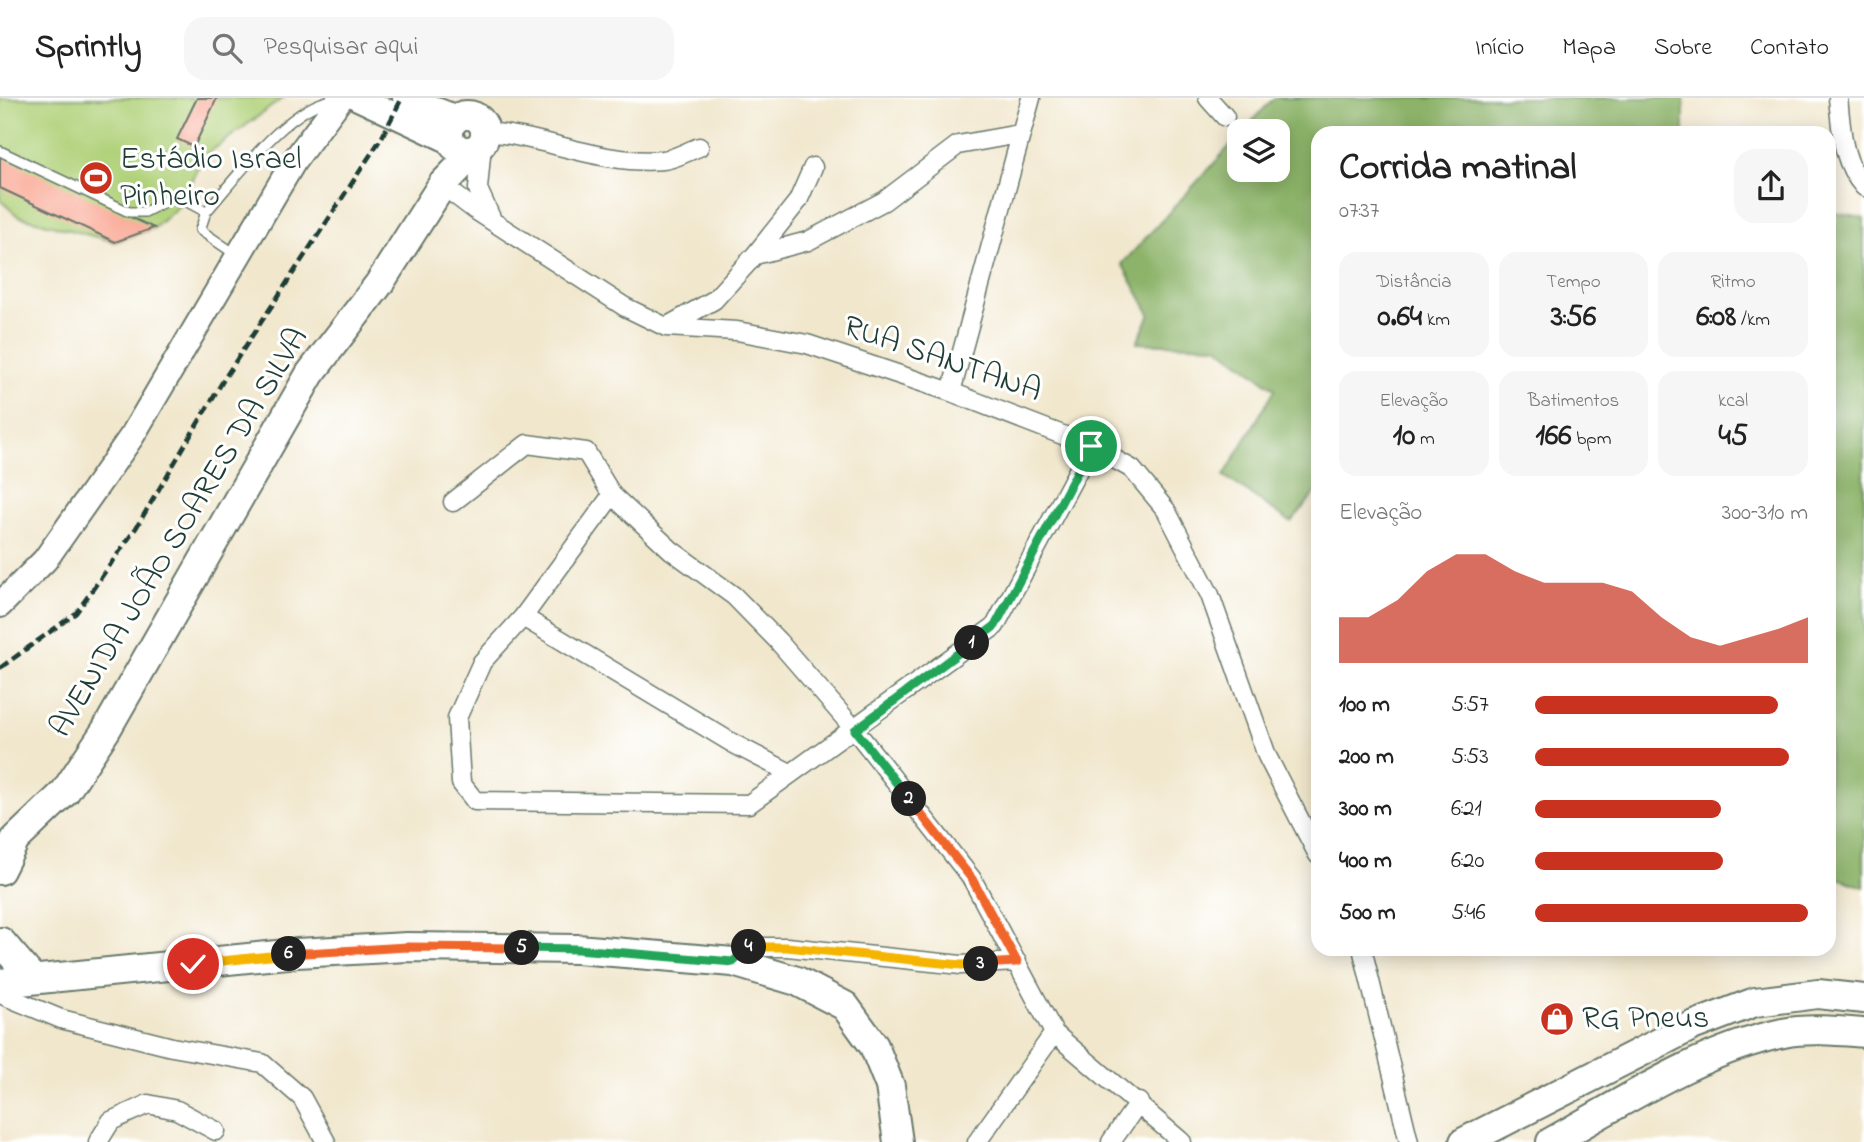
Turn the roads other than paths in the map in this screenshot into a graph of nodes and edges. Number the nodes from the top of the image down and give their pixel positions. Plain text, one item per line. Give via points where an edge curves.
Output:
1 (405, 98) edge
2 (1031, 98) edge
3 (1208, 98) edge
4 (1838, 98) edge
5 (346, 99) edge
6 (1225, 117) dead end
7 (472, 126) edge
8 (1019, 134) junction
9 (699, 147) dead end
10 (0, 151) edge
11 (813, 167) dead end
12 (442, 185) junction
13 (1864, 187) edge
14 (206, 212) junction
15 (492, 220) junction
16 (755, 255) junction
17 (238, 257) junction
18 (666, 327) junction
19 (951, 392) junction
20 (1091, 446) junction
21 (612, 495) junction
22 (453, 502) dead end
23 (0, 605) edge
24 (523, 617) junction
25 (855, 730) junction
26 (790, 774) junction
27 (1311, 841) edge
28 (8, 844) edge
29 (0, 870) edge
30 (0, 940) edge
31 (0, 953) edge
32 (1364, 956) edge
33 (733, 962) junction
34 (1017, 962) junction
35 (32, 978) junction
36 (0, 983) edge
37 (0, 994) edge
38 (1864, 999) edge
39 (33, 1007) junction
40 (1054, 1033) junction
41 (1861, 1034) edge
42 (1139, 1102) junction
43 (216, 1131) dead end
44 (98, 1142) edge
45 (326, 1142) edge
46 (898, 1142) edge
47 (977, 1142) edge
48 (1111, 1142) edge
49 (1182, 1142) edge
50 (1409, 1142) edge
51 (1464, 1142) edge
52 (1550, 1142) edge

1 - 7 main road
2 - 8 street
3 - 6 street
4 - 13 street via 1850,170
5 - 7 main road
5 - 14 lane via 323,101 292,121
5 - 17 main road via 294,162
7 - 9 street via 625,160 666,160
7 - 12 main road, AVENIDA JOÃO SOARES DA SILVA
7 - 15 street via 478,189
8 - 16 street via 958,145 884,201 808,241
8 - 19 street
10 - 14 lane via 129,212 145,212 176,196
11 - 16 street via 798,201
12 - 15 street, RUA SANTANA
12 - 28 main road, AVENIDA JOÃO SOARES DA SILVA via 379,284 310,374 106,730 65,792
14 - 17 lane via 200,230
15 - 18 street, RUA SANTANA via 625,307
16 - 18 street via 714,300
17 - 23 main road via 132,436 45,560
18 - 19 street, RUA SANTANA via 737,331 807,344
19 - 20 street, RUA SANTANA
20 - 25 street via 995,626
20 - 27 street, RUA SANTANA via 1132,468 1166,509 1210,595 1267,756
21 - 22 street via 586,452 527,444
21 - 24 street
21 - 25 street via 671,550 734,596
24 - 26 street
24 - 26 street via 482,662 457,718 461,783 475,801 750,804
25 - 26 street
25 - 34 street via 972,879
28 - 29 main road, AVENIDA JOÃO SOARES DA SILVA
30 - 31 main road
30 - 35 main road
32 - 50 street
33 - 34 street via 748,947 787,947 961,965
33 - 35 main road via 577,949 407,947
33 - 46 main road via 797,981 845,1006 874,1046 890,1086
34 - 40 street
35 - 36 main road
35 - 39 street via 27,989
37 - 39 street
38 - 51 main road via 1818,994 1755,1002 1692,1026
39 - 45 street via 61,1019 172,1047 262,1063 302,1098
40 - 42 street
40 - 47 street
41 - 52 main road via 1786,1032 1732,1048 1677,1072
42 - 48 street
42 - 49 street
43 - 44 street via 177,1110 148,1104 111,1121

